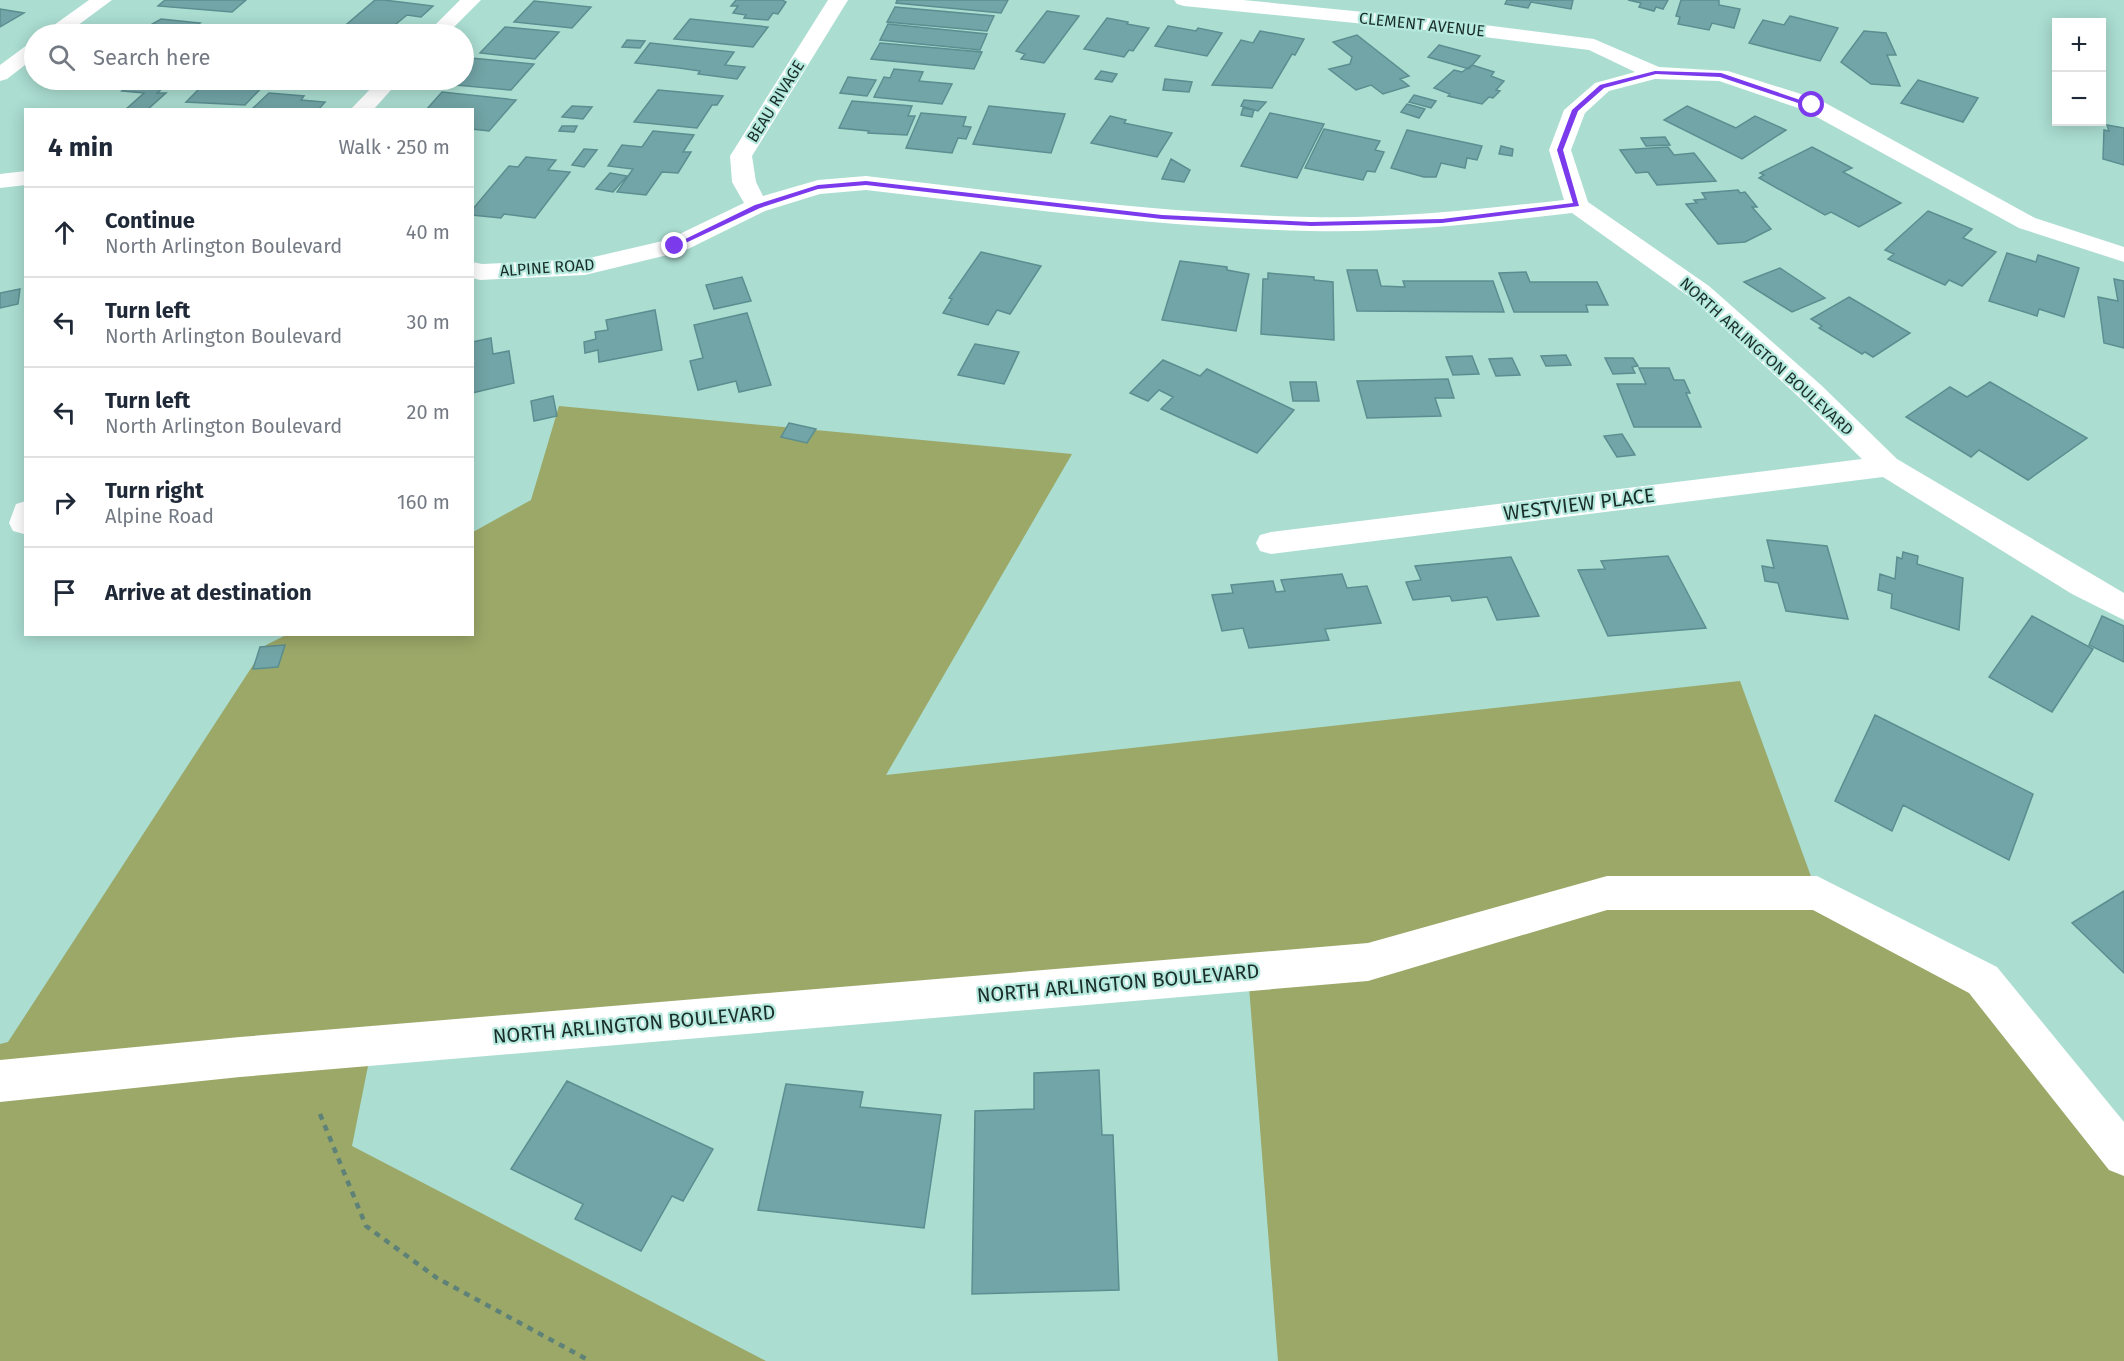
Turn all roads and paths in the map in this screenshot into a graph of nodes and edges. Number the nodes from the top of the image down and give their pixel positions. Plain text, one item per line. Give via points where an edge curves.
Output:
1 (102, 0) edge
2 (471, 0) edge
3 (838, 0) edge
4 (1184, 0) edge
5 (68, 24) edge
6 (446, 24) edge
7 (24, 57) edge
8 (1655, 72) junction
9 (0, 75) edge
10 (380, 90) edge
11 (362, 108) edge
12 (24, 178) edge
13 (0, 181) edge
14 (1577, 205) junction
15 (757, 206) junction
16 (2124, 255) edge
17 (474, 270) edge
18 (1887, 466) junction
19 (1271, 543) dead end
20 (2124, 608) edge
21 (0, 1081) edge
22 (320, 1114) dead end
23 (2124, 1155) edge
24 (590, 1361) edge

1 - 5 street
2 - 6 street
3 - 15 street, BEAU RIVAGE via 741,156 744,182
4 - 8 street, CLEMENT AVENUE via 1594,45
7 - 9 street
8 - 14 street via 1602,87 1575,110 1560,150
8 - 16 street via 1721,75 1812,105 2027,223
10 - 11 street
12 - 13 street
14 - 15 street, ALPINE ROAD via 1442,221 1311,224 1162,217 866,183 818,187
14 - 18 street, NORTH ARLINGTON BOULEVARD via 1700,292
15 - 17 street, ALPINE ROAD via 675,246 585,267
18 - 19 street, WESTVIEW PLACE
18 - 20 street, NORTH ARLINGTON BOULEVARD
21 - 23 street, NORTH ARLINGTON BOULEVARD via 251,1056 1368,962 1607,893 1817,893 1983,980
22 - 24 path via 366,1226 437,1278

